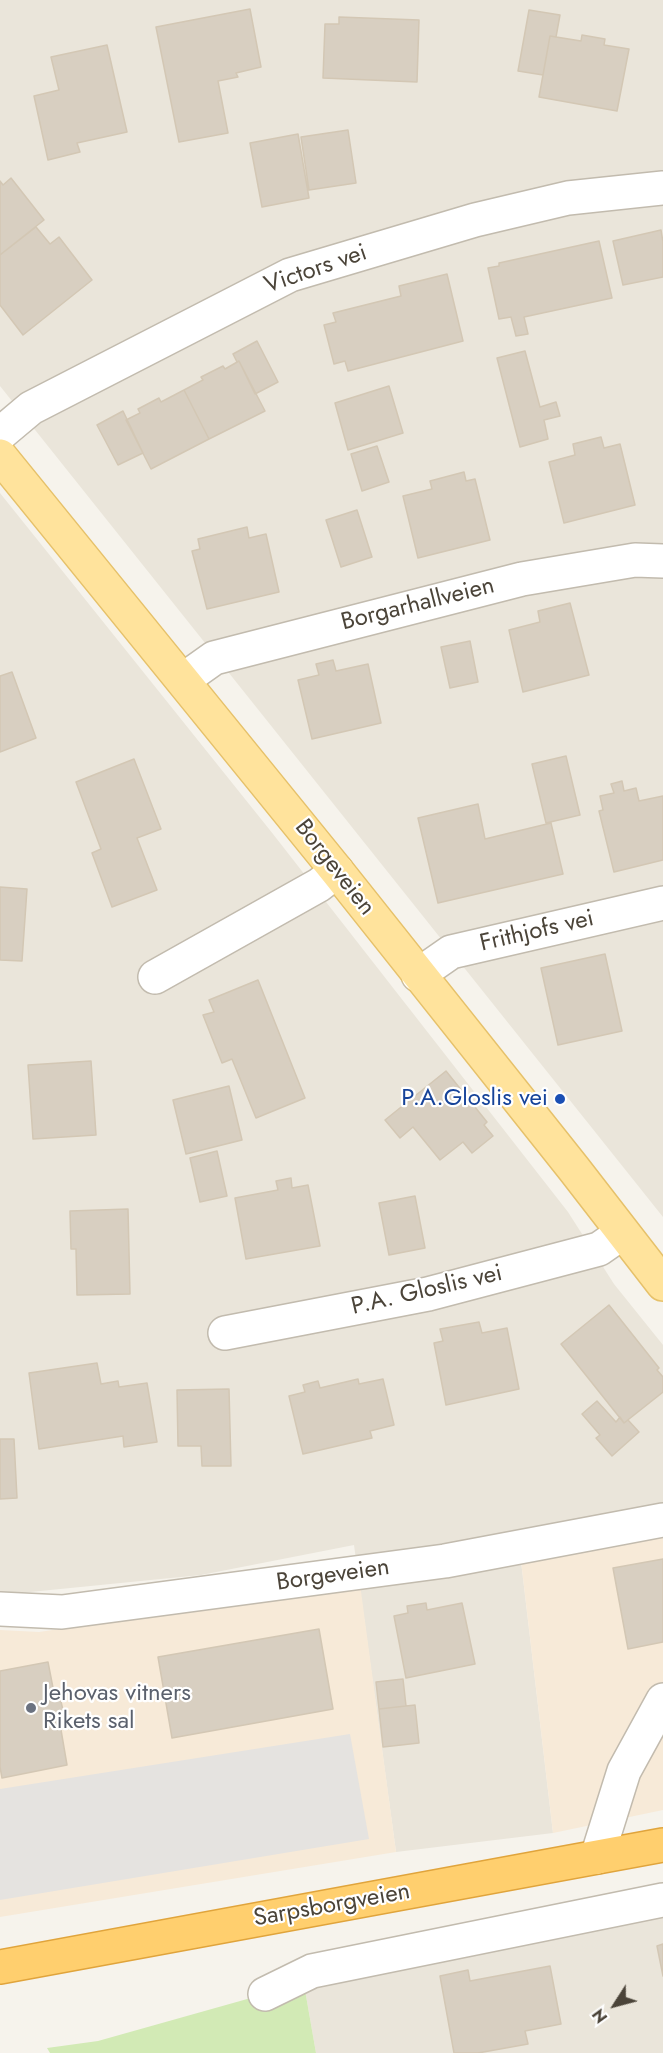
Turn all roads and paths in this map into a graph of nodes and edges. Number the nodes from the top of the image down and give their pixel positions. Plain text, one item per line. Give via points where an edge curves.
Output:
1 (663, 188) edge
2 (0, 434) edge
3 (0, 456) edge
4 (663, 561) edge
5 (183, 680) junction
6 (337, 871) junction
7 (663, 903) edge
8 (418, 975) junction
9 (154, 977) dead end
10 (622, 1233) junction
11 (661, 1278) edge
12 (225, 1333) dead end
13 (663, 1520) edge
14 (0, 1609) edge
15 (663, 1700) edge
16 (663, 1845) edge
17 (597, 1857) junction
18 (663, 1900) edge
19 (0, 1966) edge
20 (265, 1994) dead end

1 - 2 street, Victors vei via 568,198 475,220 290,274 30,408
3 - 5 main road, Borgeveien
4 - 5 street, Borgarhallveien via 626,561 522,579 214,658
5 - 6 main road, Borgeveien
6 - 8 main road, Borgeveien
6 - 9 street via 319,885
7 - 8 street, Frithjofs vei via 451,952
8 - 10 main road, Borgeveien
10 - 11 main road, Borgeveien
10 - 12 street, P.A. Gloslis vei via 599,1249 428,1294
13 - 14 street, Borgeveien via 445,1560 62,1612
15 - 17 street via 624,1771
16 - 17 highway, Sarpsborgveien
17 - 19 highway, Sarpsborgveien
18 - 20 street via 312,1971

